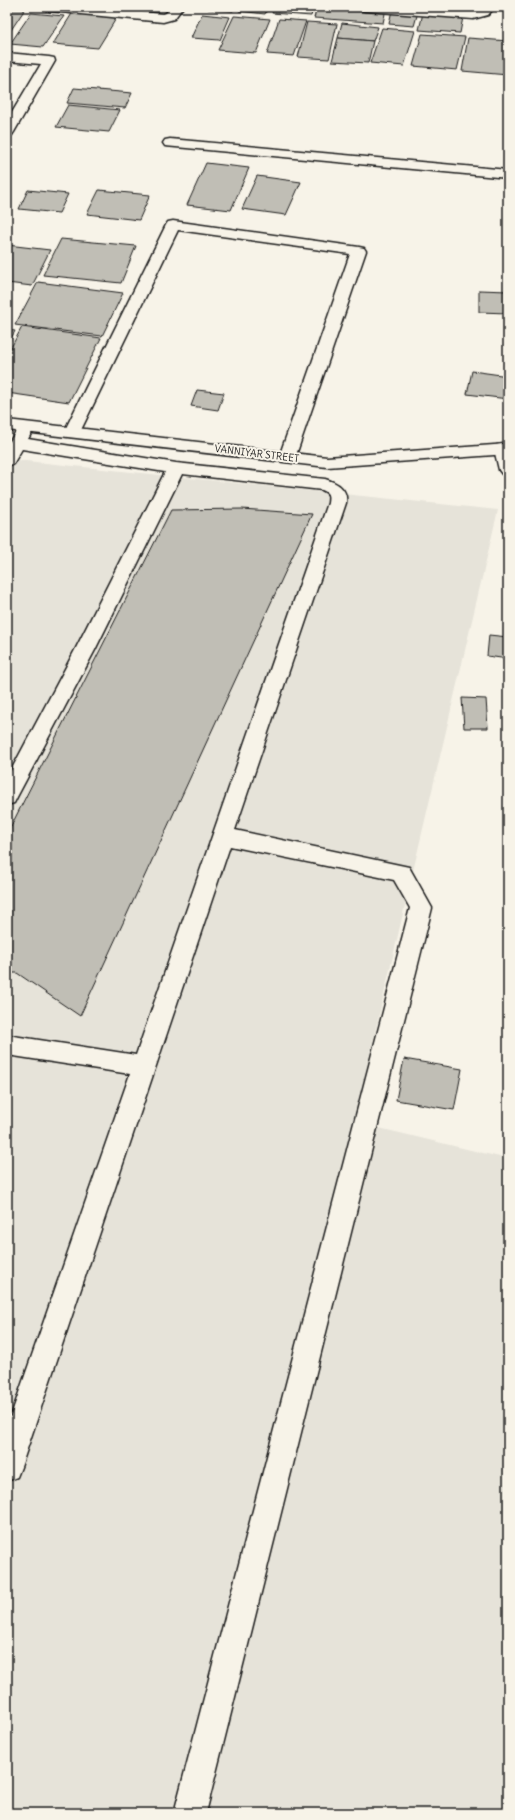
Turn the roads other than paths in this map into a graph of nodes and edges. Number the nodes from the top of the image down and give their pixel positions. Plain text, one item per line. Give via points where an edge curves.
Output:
1 (50, 7) edge
2 (177, 7) edge
3 (365, 7) edge
4 (488, 7) edge
5 (7, 57) edge
6 (7, 132) edge
7 (170, 143) dead end
8 (508, 174) edge
9 (7, 425) edge
10 (27, 427) junction
11 (72, 432) junction
12 (17, 443) junction
13 (505, 449) edge
14 (288, 457) junction
15 (7, 460) edge
16 (176, 468) junction
17 (508, 470) edge
18 (7, 798) edge
19 (223, 836) junction
20 (7, 1045) edge
21 (144, 1066) junction
22 (7, 1467) edge
23 (190, 1813) edge

1 - 2 street via 163,18 170,16
3 - 4 street via 473,15 484,12
5 - 6 street via 49,61
7 - 8 street
9 - 10 street, VANNIYAR STREET
10 - 11 street, VANNIYAR STREET
10 - 12 street
11 - 14 street, VANNIYAR STREET
11 - 14 street via 173,225 359,251
12 - 15 street
12 - 16 street
13 - 14 street, VANNIYAR STREET via 327,462
13 - 17 street
16 - 18 street
16 - 19 street via 325,485 334,489 338,496
19 - 21 street
19 - 23 street via 401,873 422,908
20 - 21 street
21 - 22 street

